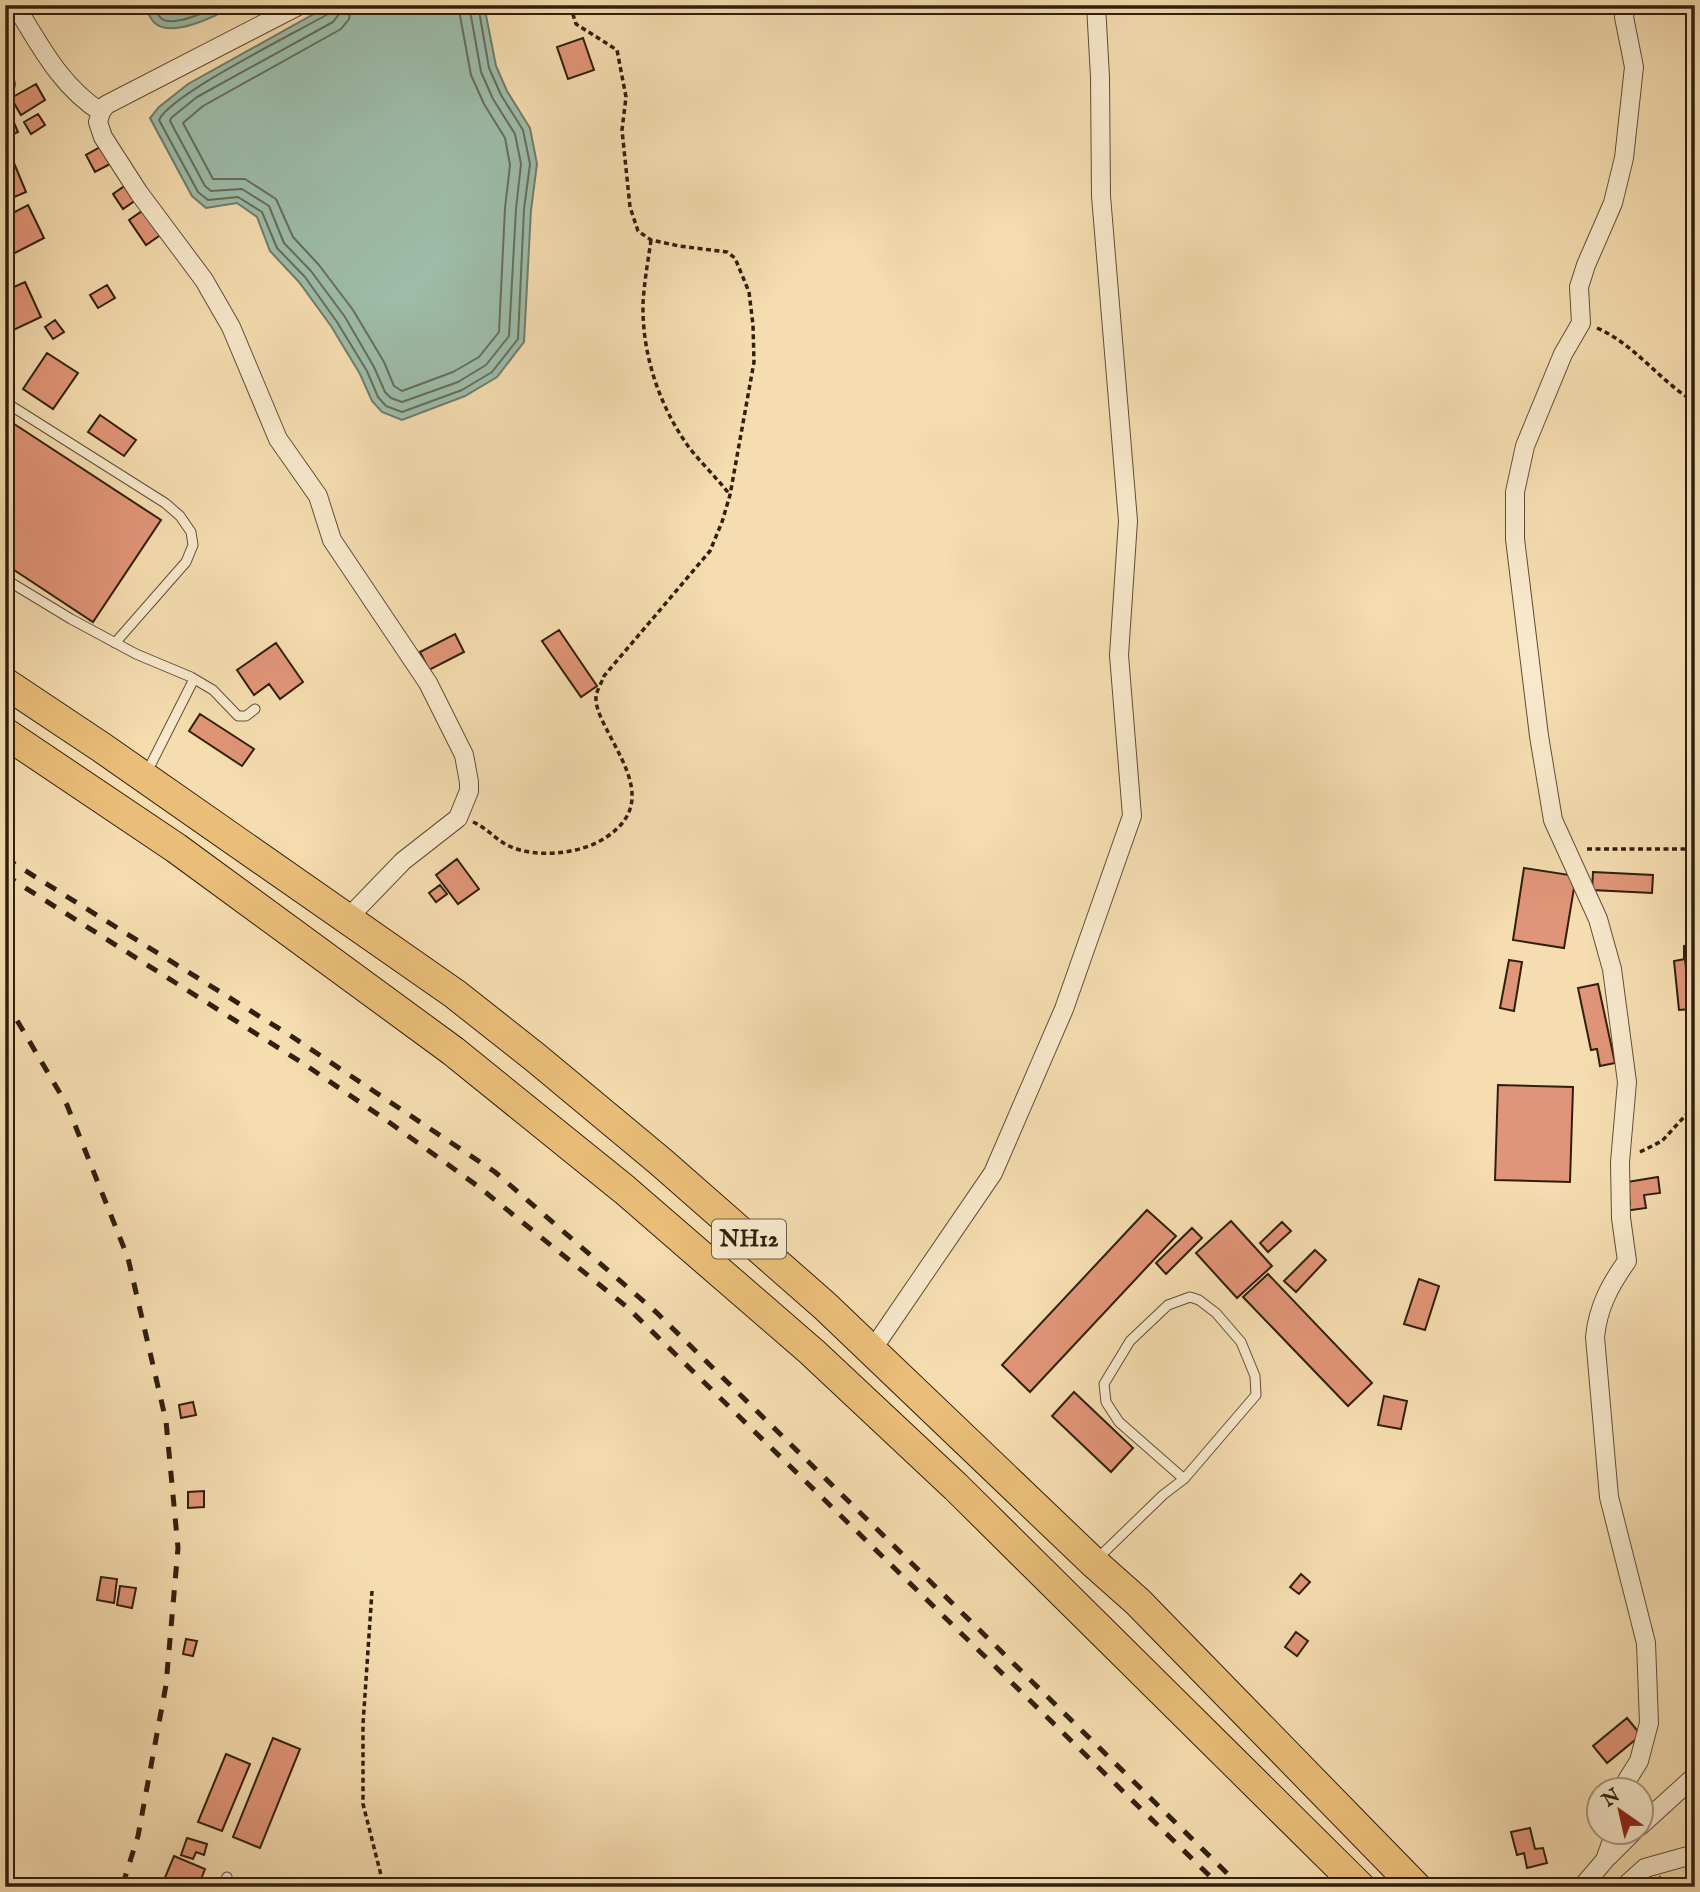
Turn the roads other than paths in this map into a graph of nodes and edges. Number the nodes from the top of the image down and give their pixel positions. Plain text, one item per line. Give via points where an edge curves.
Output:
1 (15, 5) edge
2 (300, 5) edge
3 (1096, 5) edge
4 (1629, 5) edge
5 (101, 112) junction
6 (5, 402) edge
7 (5, 579) edge
8 (115, 643) junction
9 (194, 679) junction
10 (5, 683) edge
11 (255, 709) dead end
12 (5, 733) edge
13 (144, 777) junction
14 (347, 919) junction
15 (872, 1350) junction
16 (1184, 1479) junction
17 (1093, 1562) junction
18 (1630, 1776) edge
19 (1695, 1776) edge
20 (1654, 1813) edge
21 (1610, 1846) edge
22 (1619, 1846) edge
23 (1695, 1854) edge
24 (1605, 1860) junction
25 (227, 1877) dead end
26 (222, 1887) edge
27 (1360, 1887) edge
28 (1416, 1887) edge
29 (1582, 1887) edge
30 (1624, 1887) edge

1 - 5 street via 67,85
2 - 5 street via 106,105
3 - 15 street via 1101,196 1128,521 1119,655 1132,816 1065,1009 993,1173
4 - 18 street via 1624,17 1634,67 1624,158 1613,203 1579,287 1581,323 1525,446 1516,492 1515,538 1553,820 1598,919 1612,969 1628,1082 1620,1162 1627,1261 1609,1286 1597,1317 1596,1362 1609,1497 1646,1643 1649,1723 1639,1761
5 - 14 street via 103,137 204,280 231,327 278,439 318,495 332,540 428,683 464,755 469,782 458,818 403,861
6 - 8 lane via 165,503 191,532 193,545 186,562
7 - 8 lane
8 - 9 lane
9 - 11 lane via 238,716
9 - 13 lane
10 - 13 highway, NH12
12 - 27 highway, NH12 via 176,848 453,1051 625,1190 812,1352 956,1487
13 - 14 highway, NH12
14 - 15 highway, NH12 via 455,994 536,1058 710,1204
15 - 17 highway, NH12
16 - 16 lane via 1256,1395 1255,1376 1241,1342 1216,1313 1190,1297 1168,1305 1130,1341 1104,1384 1106,1402 1119,1422
16 - 17 lane
17 - 28 highway, NH12 via 1138,1602
19 - 20 street
21 - 24 street
22 - 24 street
23 - 30 street via 1645,1868
24 - 29 street
25 - 26 lane

